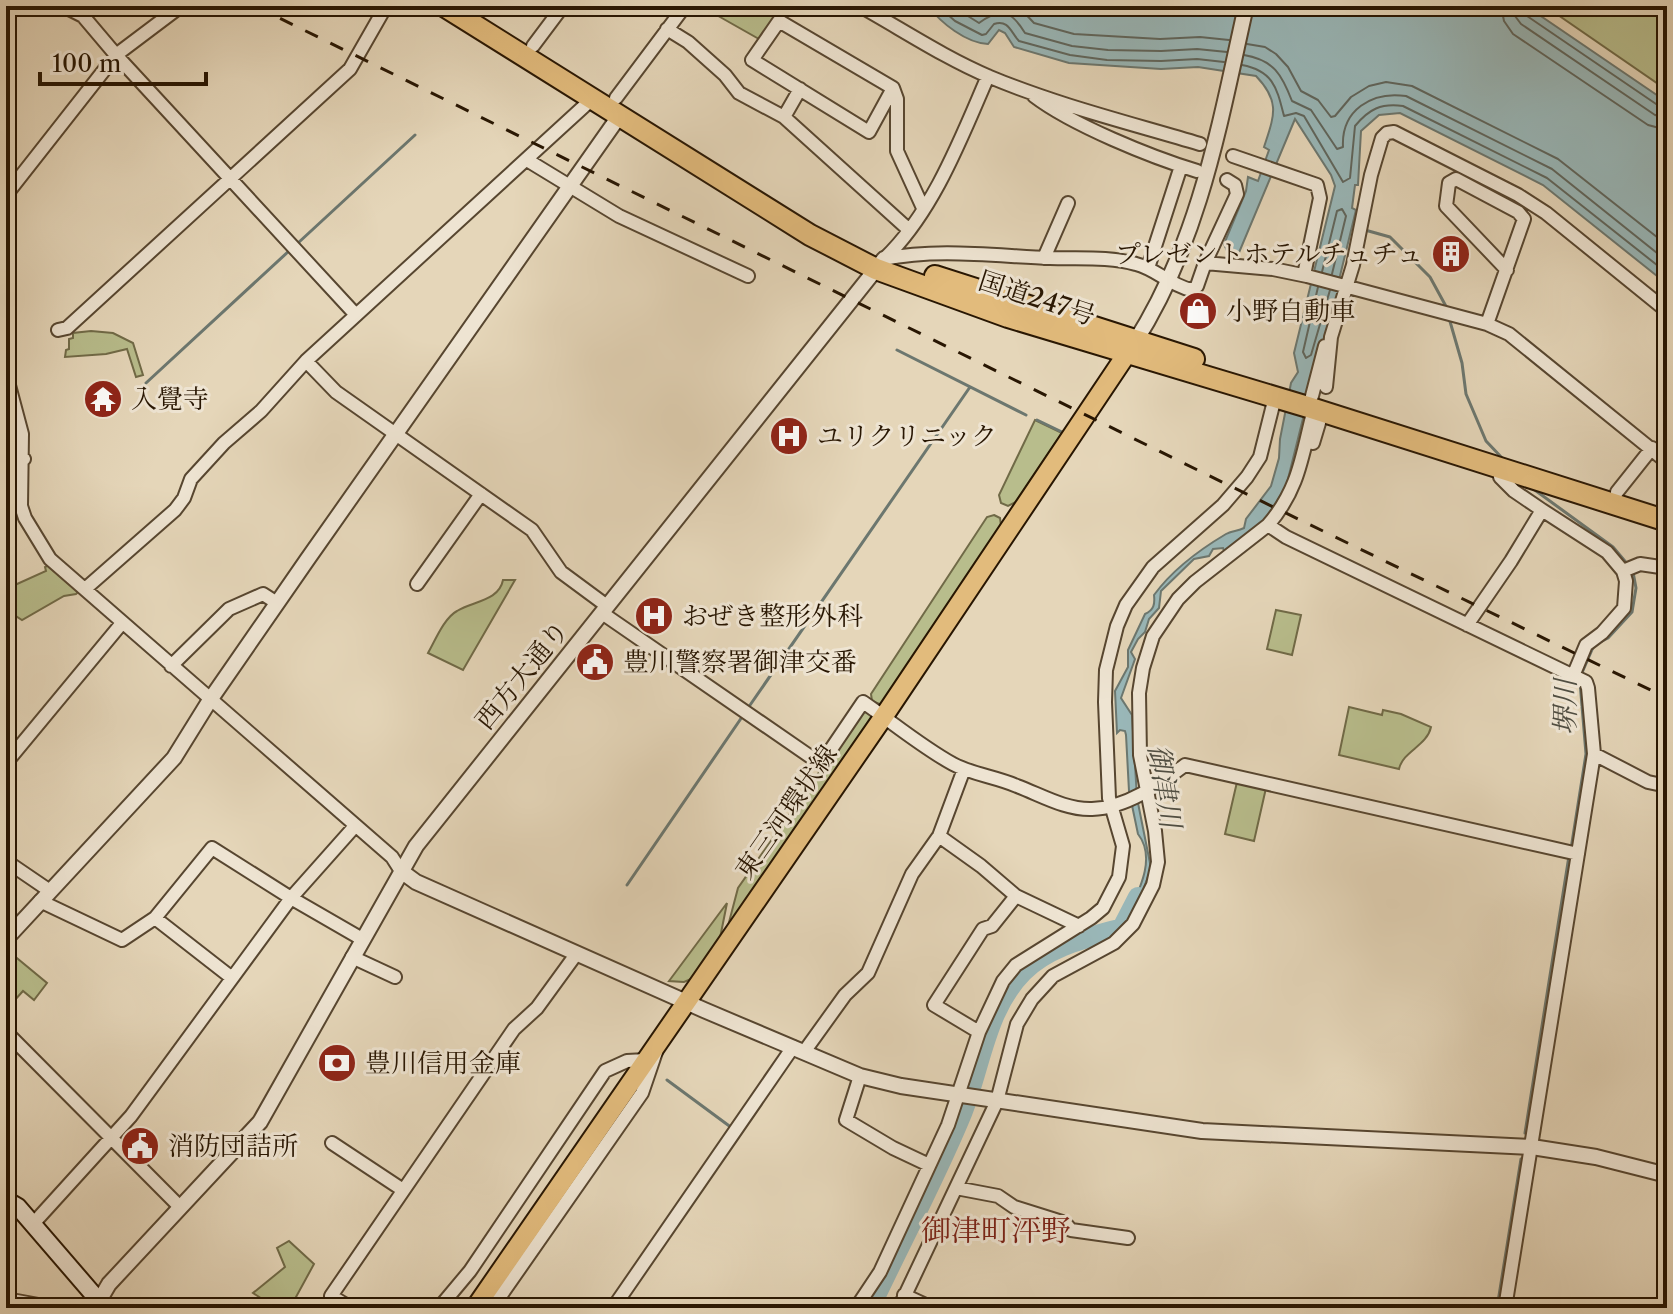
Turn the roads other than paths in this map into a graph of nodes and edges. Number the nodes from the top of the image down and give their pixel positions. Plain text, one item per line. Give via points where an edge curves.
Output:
1 (63, 6) edge
2 (181, 6) edge
3 (386, 6) edge
4 (444, 6) edge
5 (469, 6) edge
6 (563, 6) edge
7 (685, 6) edge
8 (860, 6) edge
9 (1246, 6) edge
10 (667, 29) junction
11 (533, 46) junction
12 (116, 55) junction
13 (988, 76) junction
14 (893, 88) junction
15 (800, 89) junction
16 (1029, 91) junction
17 (592, 99) junction
18 (618, 107) junction
19 (784, 117) junction
20 (1208, 143) junction
21 (1233, 156) dead end
22 (527, 160) junction
23 (1181, 166) junction
24 (1197, 171) dead end
25 (229, 178) junction
26 (1227, 180) dead end
27 (571, 187) junction
28 (6, 195) edge
29 (1068, 203) dead end
30 (923, 208) junction
31 (908, 229) junction
32 (1044, 258) junction
33 (1205, 263) junction
34 (880, 264) junction
35 (1148, 268) junction
36 (1507, 270) junction
37 (1305, 275) junction
38 (748, 276) dead end
39 (1169, 283) junction
40 (1344, 286) junction
41 (1667, 311) edge
42 (356, 315) junction
43 (1487, 324) junction
44 (58, 330) dead end
45 (1131, 348) junction
46 (306, 361) junction
47 (6, 374) edge
48 (1276, 393) junction
49 (1315, 403) junction
50 (397, 435) junction
51 (1652, 448) junction
52 (24, 459) junction
53 (1667, 462) edge
54 (6, 464) edge
55 (1493, 470) junction
56 (1617, 492) junction
57 (481, 494) junction
58 (1667, 508) edge
59 (1542, 510) junction
60 (1667, 521) edge
61 (1268, 525) junction
62 (1667, 568) edge
63 (1628, 569) junction
64 (417, 584) dead end
65 (85, 589) junction
66 (277, 603) junction
67 (605, 610) junction
68 (122, 623) junction
69 (1467, 625) junction
70 (171, 666) junction
71 (1578, 678) junction
72 (210, 700) junction
73 (884, 716) junction
74 (1594, 754) junction
75 (6, 763) edge
76 (964, 769) junction
77 (1667, 786) edge
78 (1145, 792) junction
79 (1113, 805) junction
80 (355, 826) junction
81 (939, 836) junction
82 (1571, 852) junction
83 (6, 861) edge
84 (401, 871) junction
85 (45, 896) junction
86 (1016, 896) junction
87 (291, 898) junction
88 (155, 918) junction
89 (1079, 926) junction
90 (6, 939) edge
91 (362, 939) junction
92 (577, 953) junction
93 (352, 957) junction
94 (395, 977) dead end
95 (232, 978) junction
96 (685, 1002) junction
97 (6, 1032) edge
98 (979, 1032) junction
99 (659, 1041) junction
100 (799, 1050) junction
101 (646, 1060) junction
102 (860, 1076) junction
103 (960, 1096) junction
104 (996, 1101) junction
105 (112, 1140) junction
106 (332, 1143) dead end
107 (1532, 1147) junction
108 (929, 1165) junction
109 (1667, 1175) edge
110 (956, 1188) junction
111 (403, 1190) junction
112 (6, 1200) edge
113 (180, 1207) junction
114 (32, 1225) junction
115 (1128, 1238) dead end
116 (6, 1299) edge
117 (902, 1302) edge
118 (98, 1305) edge
119 (55, 1308) edge
120 (351, 1308) edge
121 (439, 1308) edge
122 (475, 1308) edge
123 (492, 1308) edge
124 (613, 1308) edge
125 (856, 1308) edge
126 (932, 1308) edge
127 (1505, 1308) edge

1 - 12 street via 83,16
2 - 12 street
3 - 25 street via 350,69
4 - 17 highway, 国道247号
5 - 11 highway, 国道247号
6 - 11 street
7 - 10 street
8 - 13 street
9 - 20 street
10 - 18 street
10 - 19 street via 688,42 739,93
11 - 18 highway, 国道247号
12 - 25 street
12 - 28 street
13 - 16 street
13 - 30 street via 947,169
14 - 15 street via 869,132
14 - 15 street via 779,21 752,60
14 - 30 street via 897,151
15 - 19 street
16 - 20 street
16 - 23 street via 1053,110
17 - 18 highway, 国道247号
17 - 22 street
18 - 27 street
18 - 34 highway, 国道247号 via 810,235
19 - 31 street
20 - 39 street via 1199,202
21 - 37 street via 1317,185 1320,198
22 - 27 street
22 - 42 street
23 - 24 street
23 - 35 street
25 - 42 street
25 - 44 street via 67,328
26 - 33 street via 1237,194
27 - 38 street via 619,216
27 - 50 street
29 - 32 street
30 - 31 street
31 - 34 street
32 - 34 street via 903,255
32 - 35 street via 1119,261
33 - 37 street
33 - 39 street via 1191,290
34 - 45 highway, 国道247号 via 1008,317
34 - 67 street, 西方大通り
35 - 39 street
36 - 36 street via 1524,219 1456,179 1449,183 1446,206
36 - 43 street
37 - 40 street
39 - 45 street
40 - 41 street via 1382,138 1394,132 1546,213
40 - 43 street
40 - 49 street via 1325,346
42 - 46 street
43 - 51 street via 1522,342
45 - 48 highway, 国道247号
45 - 73 main road, 東三河環状線
46 - 50 street via 336,392
46 - 65 street via 191,479 175,510
47 - 52 street
48 - 49 highway, 国道247号
48 - 79 street via 1260,457 1247,477 1153,567 1117,626 1106,670
49 - 55 highway, 国道247号
49 - 56 highway, 国道247号
49 - 61 street via 1290,495
50 - 57 street
50 - 66 street
51 - 53 street
51 - 56 street
52 - 54 street
52 - 65 street via 25,518 50,559
55 - 59 street
55 - 60 highway, 国道247号
56 - 58 highway, 国道247号
57 - 64 street
57 - 67 street via 532,530 561,572
59 - 63 street
59 - 69 street
61 - 69 street
61 - 78 street via 1195,582 1153,636 1139,693
62 - 63 street via 1640,564
63 - 71 street via 1624,608 1586,645
65 - 68 street
66 - 70 street via 263,594 229,609
66 - 72 street
67 - 73 street via 821,764 863,702
67 - 84 street, 西方大通り
68 - 70 street
68 - 75 street
69 - 71 street
70 - 72 street
71 - 74 street via 1588,688
72 - 80 street
72 - 85 street via 158,778
73 - 76 street
73 - 96 main road, 東三河環状線
74 - 77 street
74 - 82 street
76 - 79 street via 1054,802 1093,809
76 - 81 street
78 - 79 street
78 - 82 street via 1185,765
78 - 104 street via 1158,862 1145,904 1114,943 1053,976 1032,999 1017,1024
79 - 89 street via 1123,846 1119,877 1103,908
80 - 84 street
80 - 87 street
81 - 86 street
81 - 100 street via 912,874 868,973
82 - 107 street
83 - 85 street
84 - 91 street, 西方大通り
84 - 92 street
85 - 88 street via 122,940
85 - 90 street
86 - 89 street
86 - 98 street via 992,926 983,929 934,1005
87 - 88 street via 212,848
87 - 91 street
87 - 95 street
88 - 95 street
89 - 98 street via 1016,965
91 - 93 street, 西方大通り
92 - 96 street
92 - 111 street via 537,1008 514,1029
93 - 94 street
93 - 113 street, 西方大通り via 260,1122
95 - 105 street
96 - 99 main road, 東三河環状線
96 - 100 street
97 - 105 street
98 - 103 street
99 - 101 main road, 東三河環状線
99 - 123 street via 642,1093
100 - 102 street
100 - 124 street
101 - 121 street via 605,1071 470,1271
101 - 122 main road, 東三河環状線
102 - 103 street
102 - 108 street via 846,1120
103 - 104 street
103 - 108 street
104 - 107 street via 1202,1131
104 - 110 street
105 - 113 street
105 - 114 street
106 - 111 street
107 - 109 street
107 - 127 street
108 - 125 street via 880,1272
110 - 115 street via 998,1196 1071,1230
110 - 117 street
111 - 120 street via 331,1296
112 - 114 main road
113 - 118 street, 西方大通り via 109,1284
114 - 118 main road
116 - 119 street
117 - 126 street

